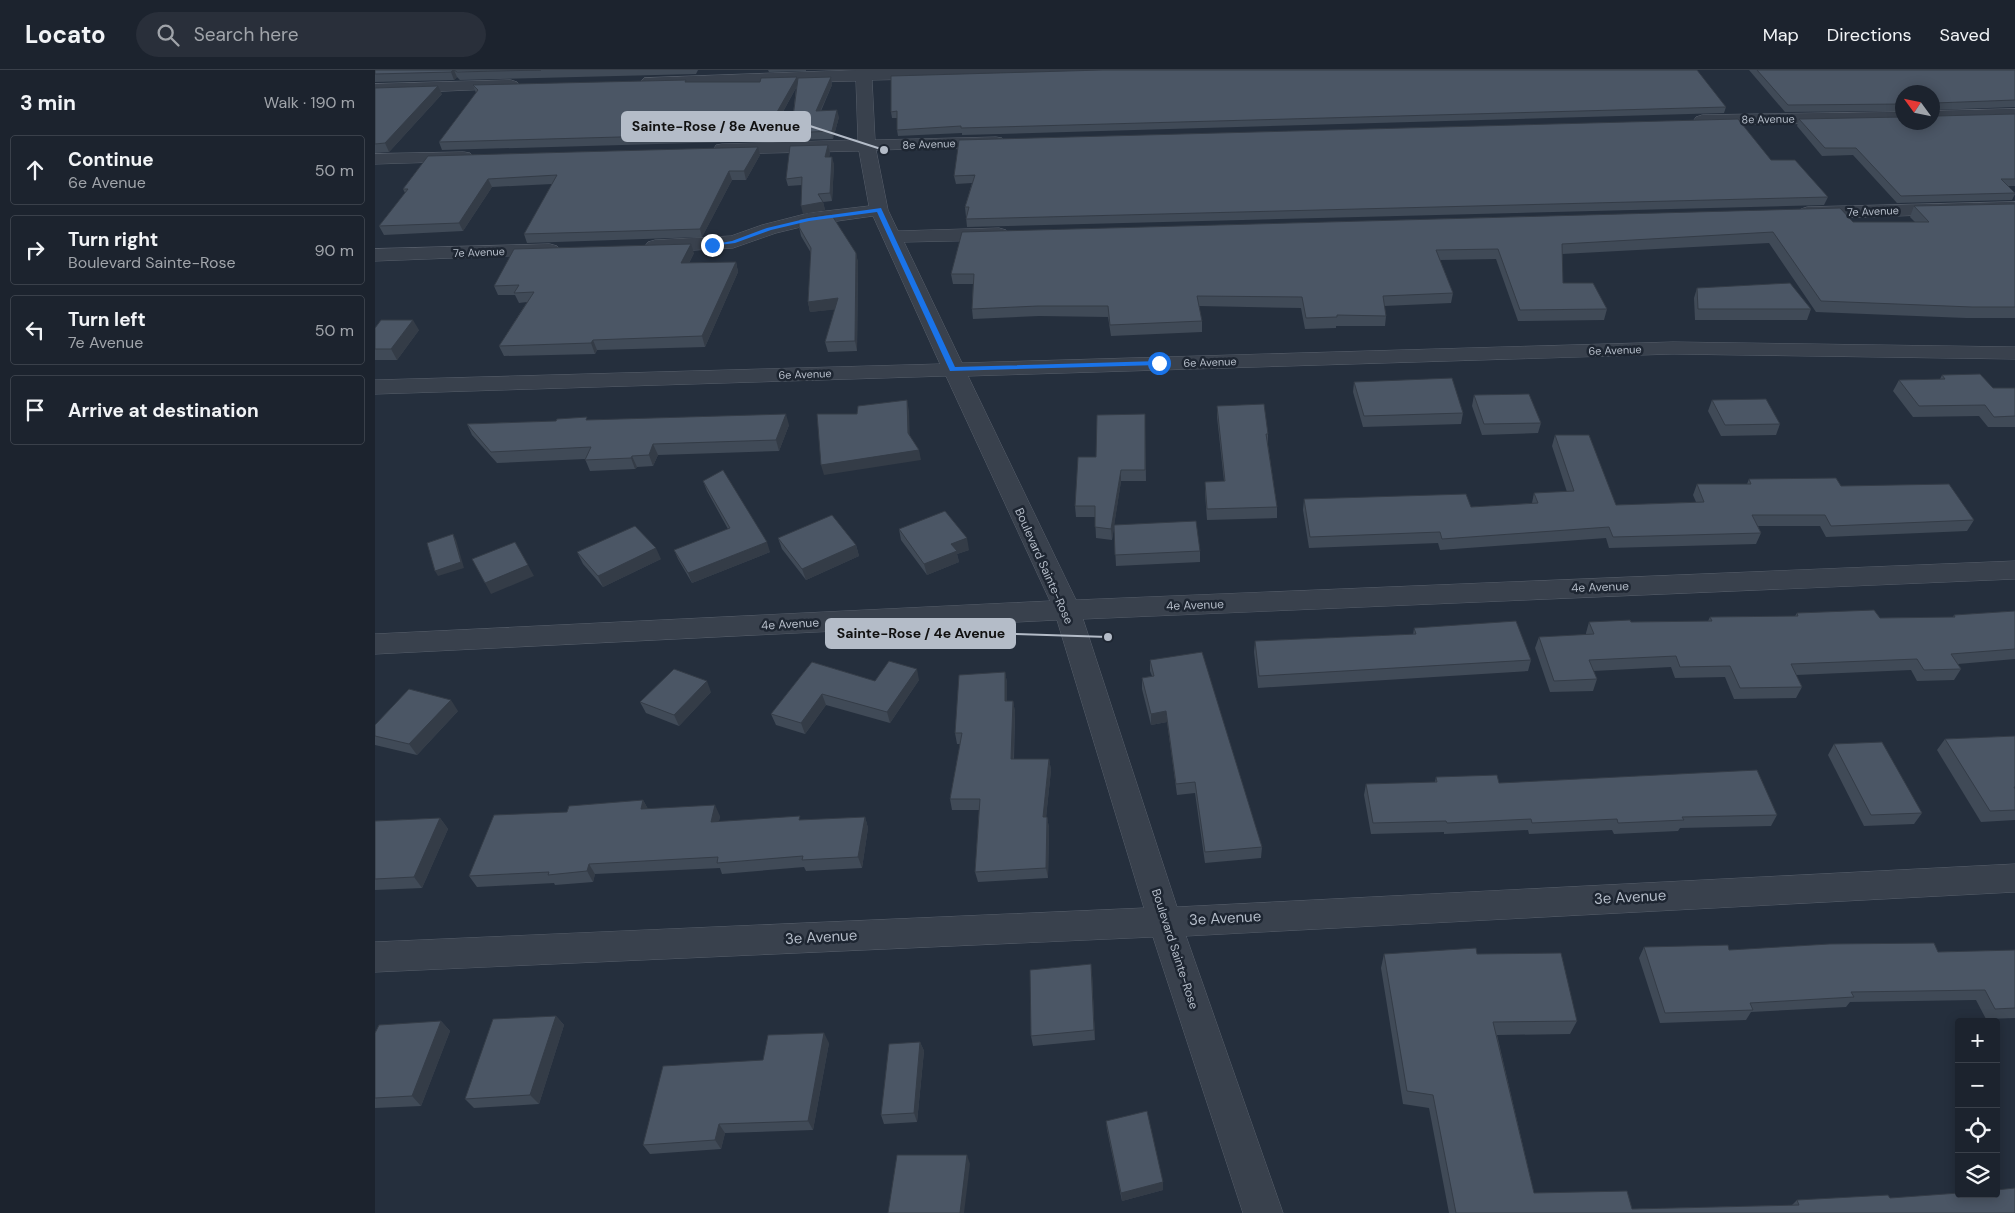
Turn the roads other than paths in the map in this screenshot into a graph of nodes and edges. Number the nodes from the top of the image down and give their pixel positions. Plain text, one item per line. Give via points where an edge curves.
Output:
1 (1103, 70) edge
2 (864, 73) edge
3 (635, 82) edge
4 (525, 85) edge
5 (375, 88) edge
6 (2015, 114) edge
7 (1895, 116) edge
8 (1940, 116) edge
9 (1687, 121) edge
10 (1014, 141) edge
11 (866, 146) junction
12 (709, 150) edge
13 (483, 156) edge
14 (375, 159) edge
15 (2015, 207) edge
16 (879, 210) junction
17 (1794, 213) edge
18 (1021, 233) edge
19 (892, 237) junction
20 (632, 247) edge
21 (563, 249) edge
22 (375, 255) edge
23 (2015, 352) edge
24 (953, 369) junction
25 (375, 387) edge
26 (2015, 570) edge
27 (1067, 610) junction
28 (375, 644) edge
29 (2015, 878) edge
30 (1165, 922) junction
31 (375, 957) edge
32 (1263, 1213) edge

1 - 2 street
2 - 3 street
2 - 11 street, Boulevard Sainte-Rose
4 - 5 street
6 - 8 street
7 - 9 street, 8e Avenue
10 - 11 street, 8e Avenue
11 - 12 street, 8e Avenue
11 - 16 street, Boulevard Sainte-Rose
13 - 14 street
15 - 17 street, 7e Avenue
16 - 19 street, Boulevard Sainte-Rose
16 - 20 street via 809,219 733,242
18 - 19 street
19 - 24 street, Boulevard Sainte-Rose
21 - 22 street, 7e Avenue
23 - 24 street, 6e Avenue via 1673,348
24 - 25 street, 6e Avenue
24 - 27 street, Boulevard Sainte-Rose
26 - 27 street, 4e Avenue
27 - 28 street, 4e Avenue
27 - 30 street, Boulevard Sainte-Rose
29 - 30 street, 3e Avenue
30 - 31 street, 3e Avenue
30 - 32 street, Boulevard Sainte-Rose

